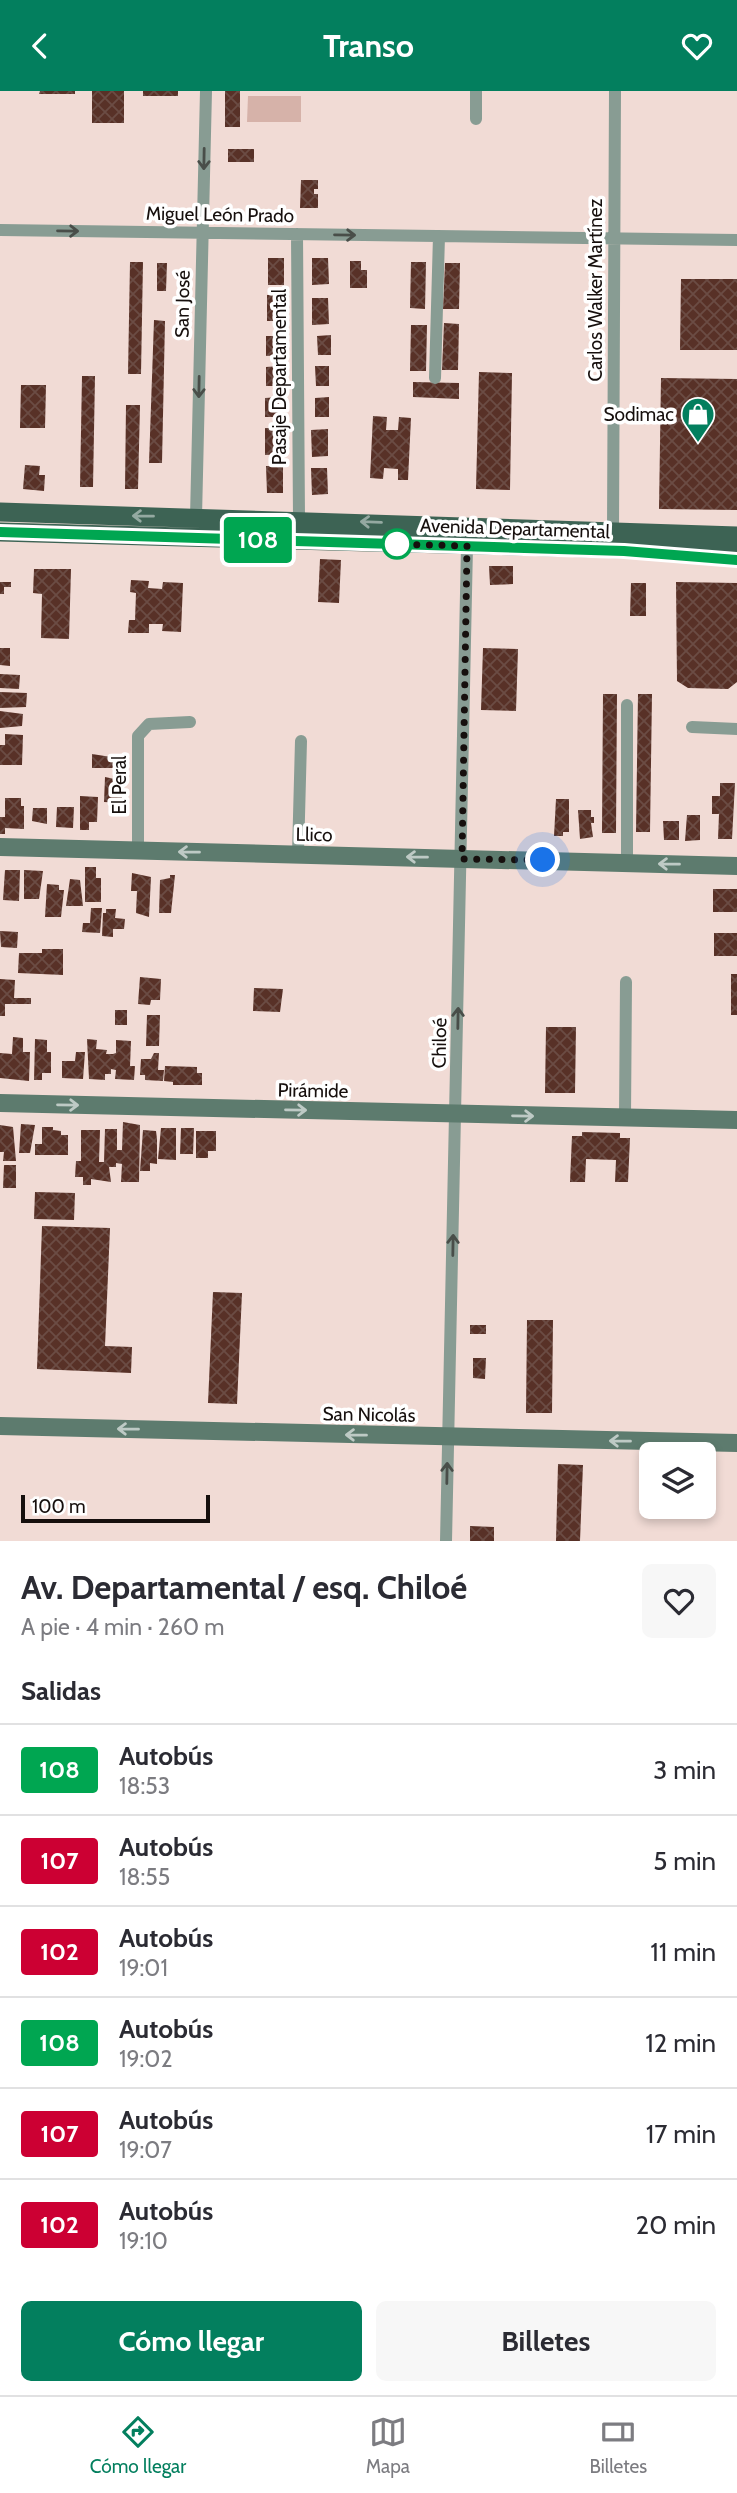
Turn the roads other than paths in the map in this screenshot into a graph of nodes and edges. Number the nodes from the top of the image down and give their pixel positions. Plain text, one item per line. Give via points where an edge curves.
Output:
1 (206, 91) edge
2 (476, 91) edge
3 (615, 91) edge
4 (476, 119) dead end
5 (0, 230) edge
6 (203, 233) junction
7 (298, 234) junction
8 (439, 236) junction
9 (615, 239) junction
10 (737, 240) edge
11 (435, 378) dead end
12 (0, 512) edge
13 (196, 517) junction
14 (299, 519) junction
15 (737, 525) edge
16 (613, 531) junction
17 (0, 532) edge
18 (635, 532) junction
19 (737, 535) edge
20 (467, 546) junction
21 (624, 551) junction
22 (737, 552) edge
23 (737, 560) edge
24 (627, 705) dead end
25 (190, 722) dead end
26 (692, 727) dead end
27 (737, 729) edge
28 (301, 741) dead end
29 (0, 847) edge
30 (138, 850) junction
31 (298, 854) junction
32 (462, 859) junction
33 (626, 863) junction
34 (737, 866) edge
35 (626, 982) dead end
36 (0, 1103) edge
37 (456, 1114) junction
38 (625, 1118) junction
39 (737, 1120) edge
40 (0, 1426) edge
41 (448, 1437) junction
42 (737, 1443) edge
43 (446, 1541) edge

1 -> 6 street, San José
2 - 4 street
3 - 9 street, Carlos Walker Martínez
5 -> 6 street, Miguel León Prado
6 - 7 street, Miguel León Prado
6 -> 13 street, San José
7 -> 8 street, Miguel León Prado
7 - 14 street, Pasaje Departamental
8 - 9 street, Miguel León Prado
8 - 11 street
9 - 10 street, Miguel León Prado
9 - 16 street, Carlos Walker Martínez
13 -> 12 main road, Avenida Departamental
13 - 14 main road, Avenida Departamental
16 -> 14 main road, Avenida Departamental
15 - 18 main road
16 - 18 main road, Avenida Departamental
17 - 20 main road, Avenida Departamental
18 - 19 main road, Avenida Departamental
20 - 21 main road, Avenida Departamental
20 - 32 street, Chiloé
21 - 22 main road, Avenida Departamental
21 - 23 main road
24 - 33 street
25 - 30 street, El Peral via 149,724 138,736
26 - 27 street
28 - 31 street
29 - 30 street, Llico
31 -> 30 street, Llico
32 -> 31 street, Llico
32 - 33 street, Llico
37 -> 32 street, Chiloé
34 -> 33 street, Llico
35 - 38 street
36 -> 37 street, Pirámide
37 -> 38 street, Pirámide
41 -> 37 street, Chiloé
38 - 39 street, Pirámide
41 -> 40 street, San Nicolás
42 -> 41 street, San Nicolás
43 -> 41 street, Chiloé

